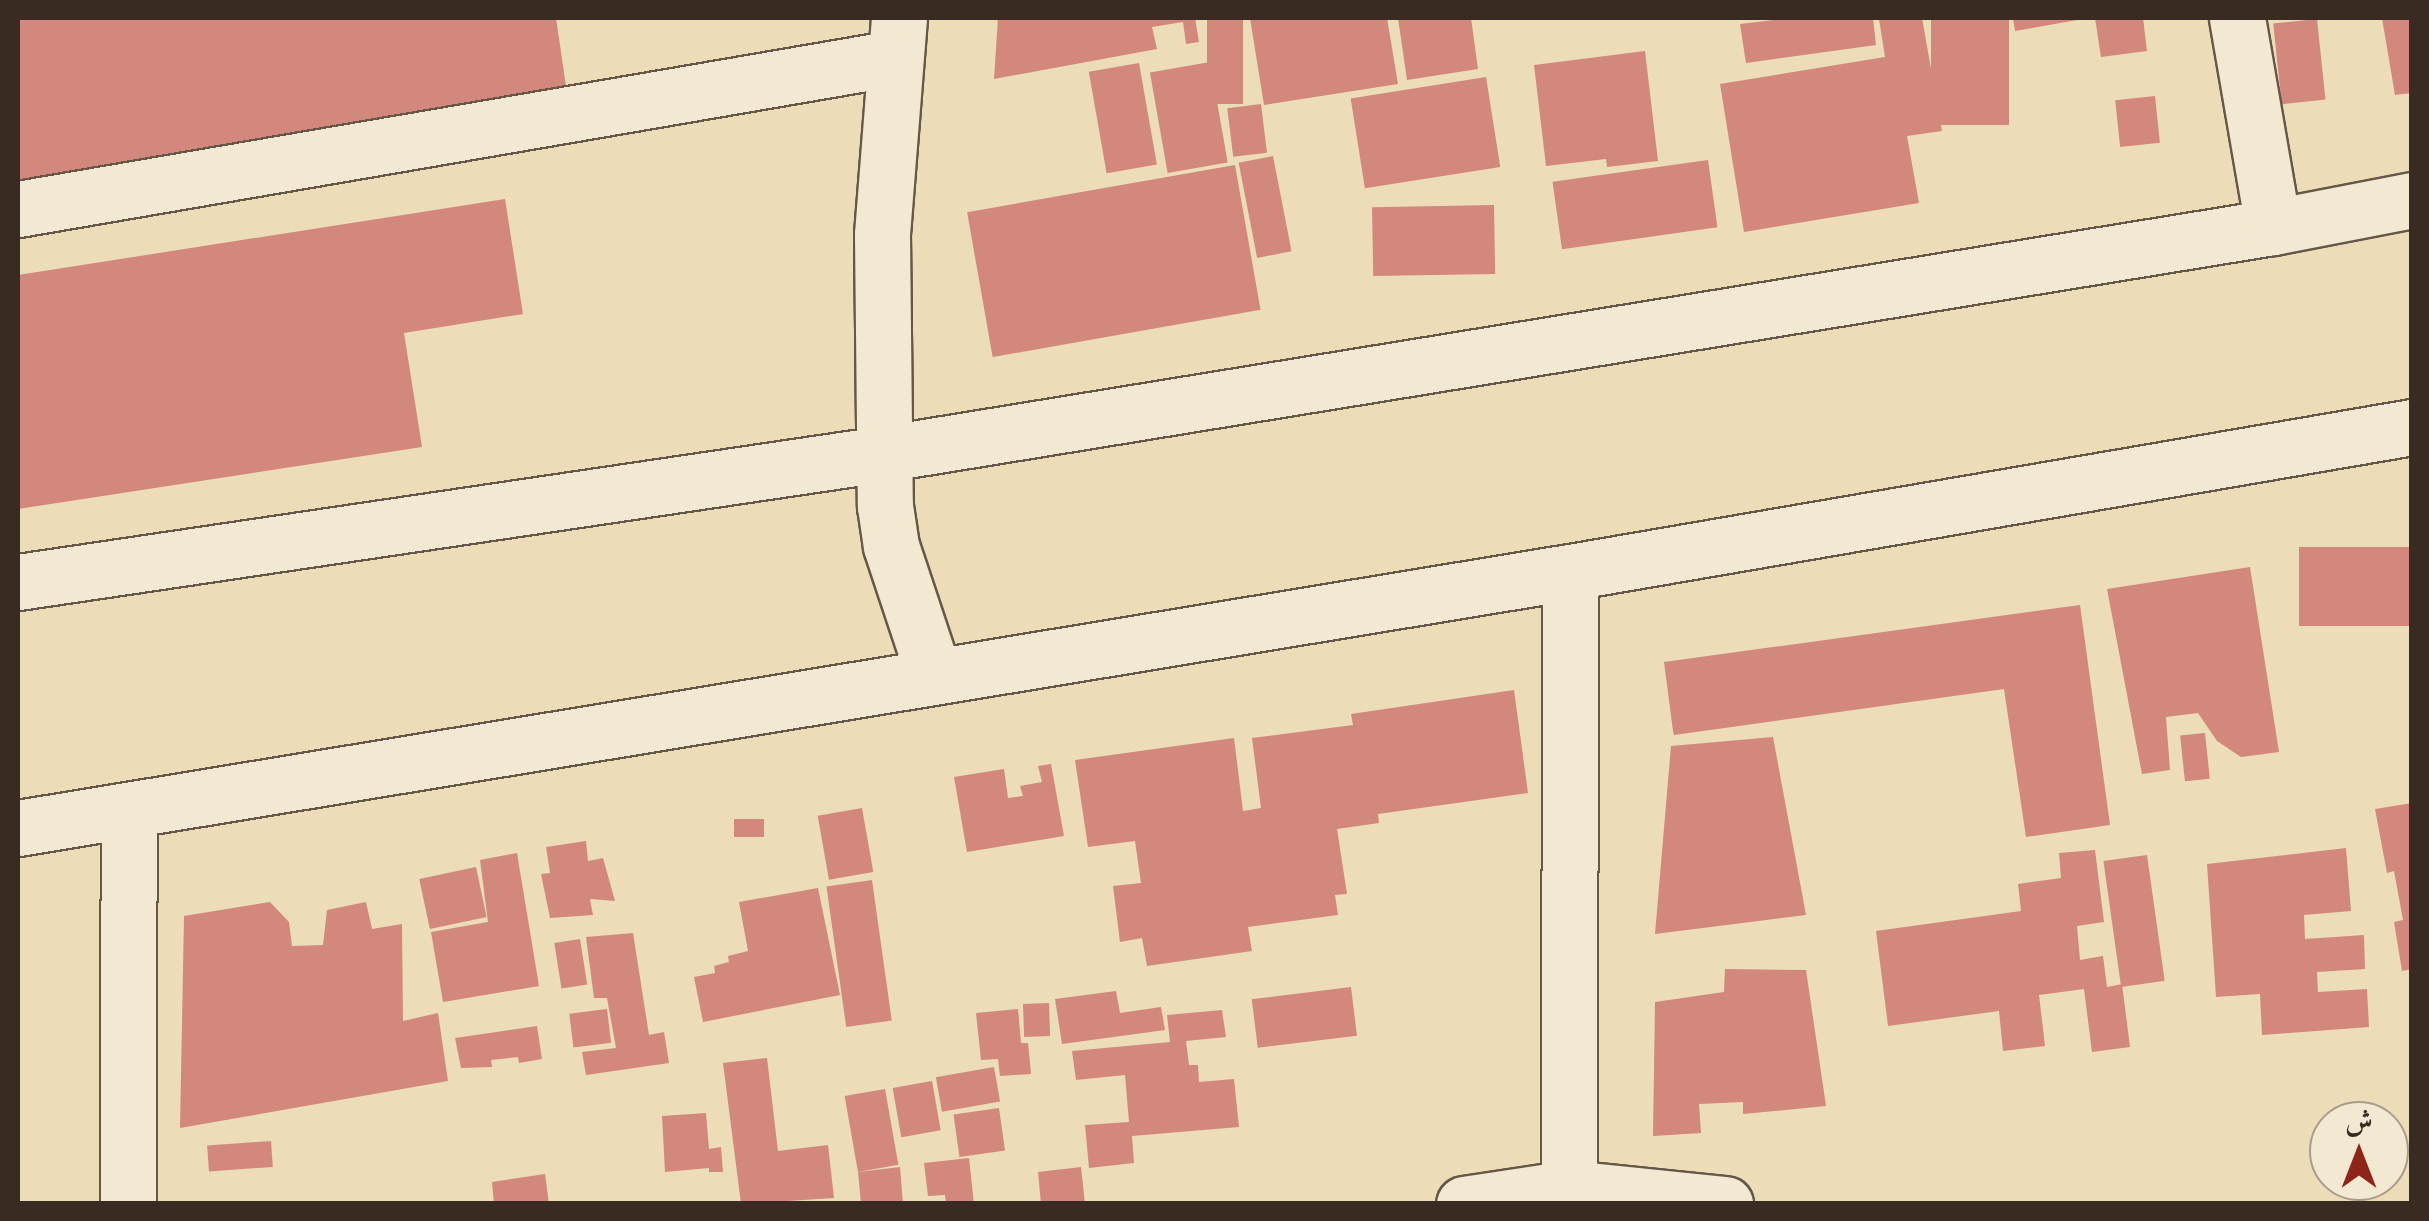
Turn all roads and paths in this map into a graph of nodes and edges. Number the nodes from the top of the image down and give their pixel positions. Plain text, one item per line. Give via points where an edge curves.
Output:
1 (2236, 18) edge
2 (897, 38) edge
3 (2412, 200) edge
4 (18, 209) edge
5 (2273, 228) junction
6 (2412, 427) edge
7 (882, 454) junction
8 (1570, 572) junction
9 (18, 582) edge
10 (934, 674) junction
11 (128, 810) junction
12 (18, 828) edge
13 (1569, 1196) edge
14 (128, 1204) edge
15 (1464, 1204) edge
16 (1725, 1204) edge

1 - 5 street
2 - 4 street
2 - 7 street via 882,235
3 - 5 street
5 - 7 street
6 - 8 street
7 - 9 street
7 - 10 street via 891,546
8 - 10 street
8 - 13 street
10 - 11 street
11 - 12 street
11 - 14 street
13 - 15 street
13 - 16 street

